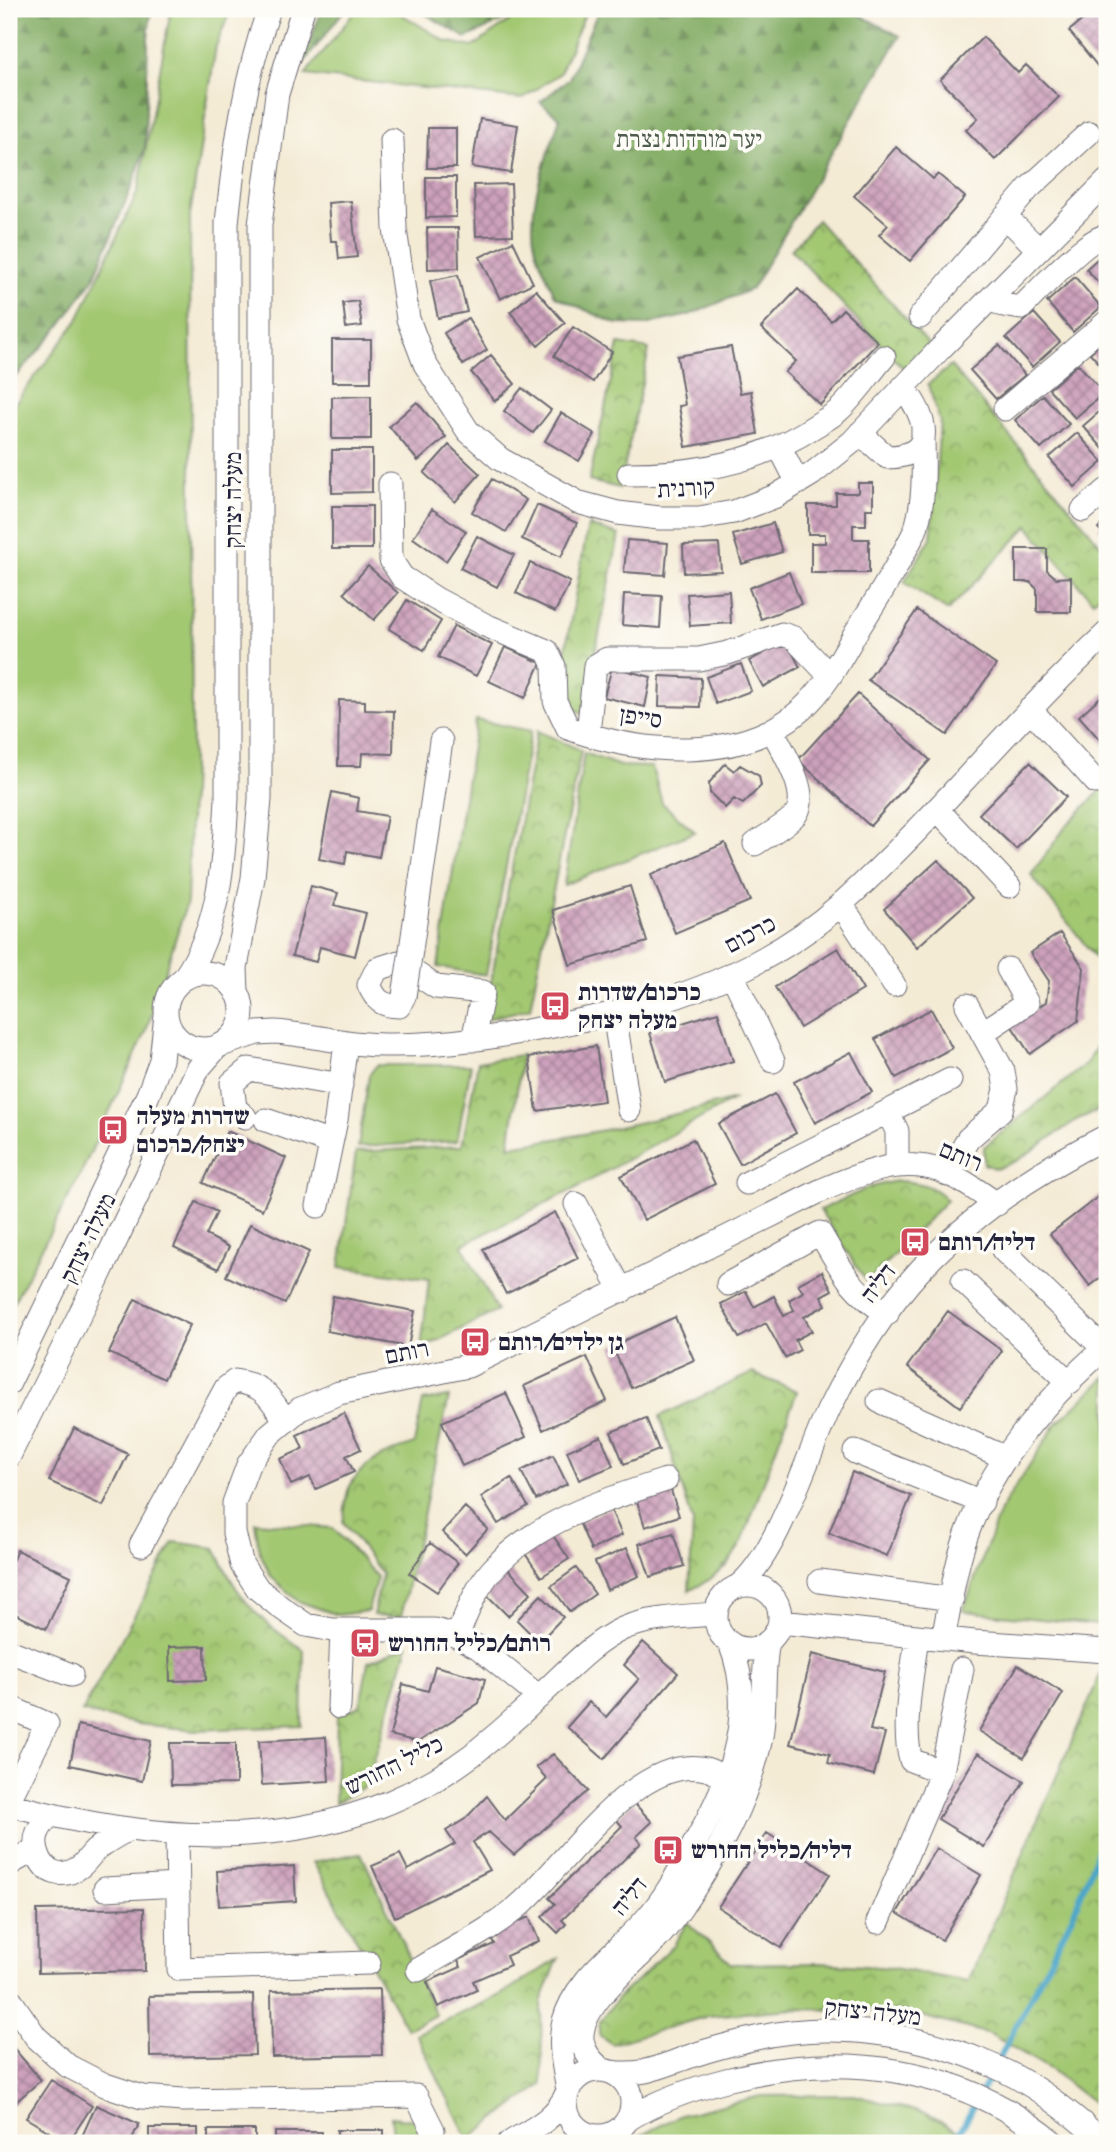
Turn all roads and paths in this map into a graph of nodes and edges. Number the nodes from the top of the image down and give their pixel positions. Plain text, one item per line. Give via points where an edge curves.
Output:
1 (269, 9) edge
2 (303, 9) edge
3 (1089, 132) dead end
4 (392, 141) dead end
5 (1107, 181) edge
6 (1005, 216) junction
7 (1107, 236) edge
8 (1038, 249) junction
9 (989, 299) junction
10 (920, 317) dead end
11 (1107, 322) edge
12 (884, 357) dead end
13 (903, 387) junction
14 (1005, 409) dead end
15 (923, 429) junction
16 (860, 433) junction
17 (779, 446) junction
18 (887, 457) junction
19 (629, 474) dead end
20 (799, 483) junction
21 (390, 484) dead end
22 (1107, 490) edge
23 (920, 506) junction
24 (1083, 510) dead end
25 (1107, 633) edge
26 (830, 676) junction
27 (1030, 709) junction
28 (773, 731) junction
29 (588, 734) junction
30 (441, 741) dead end
31 (1096, 782) dead end
32 (937, 809) junction
33 (755, 845) dead end
34 (1009, 886) dead end
35 (841, 904) junction
36 (1008, 969) dead end
37 (732, 974) junction
38 (184, 978) junction
39 (894, 985) dead end
40 (239, 998) junction
41 (967, 1005) dead end
42 (614, 1013) junction
43 (166, 1015) junction
44 (982, 1033) junction
45 (301, 1034) junction
46 (473, 1040) junction
47 (346, 1042) junction
48 (221, 1045) junction
49 (773, 1061) dead end
50 (950, 1080) dead end
51 (341, 1085) junction
52 (629, 1110) dead end
53 (888, 1112) junction
54 (1107, 1136) edge
55 (331, 1143) junction
56 (897, 1166) junction
57 (948, 1175) junction
58 (747, 1183) dead end
59 (576, 1204) dead end
60 (997, 1204) junction
61 (318, 1206) dead end
62 (1003, 1250) dead end
63 (963, 1281) dead end
64 (728, 1284) dead end
65 (622, 1291) junction
66 (887, 1314) junction
67 (1106, 1348) edge
68 (9, 1383) edge
69 (1070, 1383) junction
70 (879, 1401) dead end
71 (286, 1421) junction
72 (855, 1452) dead end
73 (9, 1456) edge
74 (1006, 1458) junction
75 (666, 1480) dead end
76 (982, 1502) junction
77 (775, 1535) junction
78 (141, 1545) dead end
79 (821, 1581) dead end
80 (737, 1587) junction
81 (768, 1591) junction
82 (952, 1599) junction
83 (716, 1615) junction
84 (780, 1622) junction
85 (342, 1630) junction
86 (457, 1636) junction
87 (917, 1636) junction
88 (943, 1639) junction
89 (768, 1642) junction
90 (730, 1643) junction
91 (9, 1651) edge
92 (1107, 1651) edge
93 (962, 1669) dead end
94 (71, 1675) dead end
95 (539, 1697) junction
96 (9, 1707) edge
97 (339, 1707) dead end
98 (942, 1772) junction
99 (726, 1778) junction
100 (9, 1802) edge
101 (49, 1815) junction
102 (129, 1829) junction
103 (177, 1834) junction
104 (36, 1849) junction
105 (9, 1864) edge
106 (178, 1885) junction
107 (105, 1889) dead end
108 (878, 1922) dead end
109 (369, 1963) dead end
110 (418, 1970) dead end
111 (9, 1998) edge
112 (607, 2071) junction
113 (567, 2092) junction
114 (627, 2120) junction
115 (433, 2130) dead end
116 (597, 2136) junction
117 (509, 2143) edge
118 (573, 2143) edge
119 (1055, 2143) edge
120 (1105, 2143) edge

1 - 38 street, מעלה יצחק via 245,87 227,223 225,832 212,918 202,948
2 - 40 street, מעלה יצחק via 277,94 260,225 260,799 253,878 236,967
3 - 6 street
4 - 20 street, קורנית via 395,229 408,320 425,364 448,402 468,431 500,459 577,502 659,518 734,512
5 - 8 street, קורנית
6 - 8 street
6 - 10 street
7 - 9 street via 1088,243 1021,308
8 - 9 street, קורנית
9 - 13 street, קורנית
11 - 14 street
12 - 17 street via 838,411
13 - 15 street, סייפן via 921,413
13 - 16 street, קורנית
15 - 18 street via 921,444 913,452
15 - 23 street, סייפן
16 - 18 street
16 - 20 street, קורנית
17 - 19 street via 713,467
17 - 20 street
18 - 23 street via 916,481
21 - 29 street, סייפן via 391,560 402,576 485,625 547,651 554,666 555,701 568,728
22 - 24 street
23 - 26 street, סייפן via 920,518 904,554
25 - 27 street, כרכום
26 - 28 street, סייפן via 801,711
26 - 29 street via 794,638 782,634 699,659 607,659 595,666
27 - 31 street
27 - 32 street, כרכום
28 - 29 street, סייפן via 700,748 658,748
28 - 33 street via 801,789 801,801 796,814
30 - 46 street, bridge via 411,950 404,996 398,1006 387,1006 376,1000 369,985 377,969 398,962 436,986 483,992
32 - 34 street
32 - 35 street, כרכום
35 - 37 street, כרכום via 799,937
35 - 39 street
36 - 44 street via 1027,1003
37 - 42 street, כרכום via 645,1007
37 - 49 street
38 - 40 street via 210,973 222,978
38 - 43 street via 174,987
40 - 45 street, כרכום via 258,1018
40 - 48 street via 241,1019
41 - 44 street
42 - 46 street, כרכום
42 - 52 street
43 - 48 street via 169,1028 188,1046
43 - 68 street, מעלה יצחק via 162,1060 148,1095
44 - 57 street via 1003,1071 1006,1089 1000,1110 968,1139
45 - 47 street, כרכום
45 - 48 street, כרכום via 257,1033
46 - 47 street, כרכום via 389,1045
47 - 51 street
48 - 73 street, מעלה יצחק via 198,1069
50 - 53 street
51 - 55 street
51 - 55 street via 249,1069 232,1083 235,1108
53 - 56 street via 897,1131
53 - 58 street
54 - 60 street, דליה via 1042,1172
55 - 61 street
56 - 57 street, רותם
56 - 65 street, רותם via 862,1173 821,1191
57 - 60 street, רותם
59 - 65 street
60 - 66 street, דליה via 922,1268
62 - 67 street
63 - 69 street
64 - 66 street via 821,1233 849,1283
65 - 71 street, רותם via 467,1366 339,1393 300,1409
66 - 77 street, דליה via 829,1409
67 - 69 street
69 - 74 street
70 - 74 street
71 - 78 street via 265,1392 253,1384 235,1381 226,1388
71 - 85 street, רותם via 270,1434 248,1465 234,1503 234,1533 242,1565 258,1589 306,1625
72 - 76 street
74 - 76 street
75 - 86 street via 599,1503 527,1540 492,1569 474,1595
76 - 82 street via 967,1534
77 - 80 street, דליה via 756,1569
77 - 81 street, דליה via 767,1566
79 - 82 street
80 - 81 street
80 - 83 street via 720,1601
81 - 84 street via 780,1610
82 - 88 street
83 - 90 street via 717,1626
83 - 95 street, כליל החורש via 680,1616 624,1628 593,1646
84 - 87 street
84 - 89 street
85 - 86 street, רותם via 435,1630
85 - 97 street
86 - 95 street, רותם via 479,1648
87 - 88 street
87 - 98 street via 907,1748 911,1760
88 - 92 street
89 - 90 street via 748,1649
89 - 112 street, דליה via 760,1742 723,1837 672,1921 603,1994 584,2026 582,2037 589,2057
90 - 99 street, דליה via 738,1664 743,1710
91 - 94 street
93 - 98 street
95 - 103 street, כליל החורש via 470,1756 365,1812 256,1834
96 - 100 street via 47,1724
98 - 108 street
99 - 110 street via 707,1769 686,1768 658,1775 637,1788 611,1809 521,1904
99 - 113 street, דליה via 705,1827 667,1893 573,1999 561,2035
100 - 101 street, כליל החורש
101 - 102 street, כליל החורש
101 - 104 street via 36,1831
102 - 103 street, כליל החורש
102 - 104 street via 68,1873 42,1865
103 - 106 street
104 - 105 street
106 - 107 street
106 - 109 street via 179,1969
111 - 115 street via 36,2037 68,2066 142,2097 416,2096
112 - 113 street via 580,2075
112 - 114 street via 629,2088 632,2098
112 - 120 street, מעלה יצחק via 636,2075 730,2045 779,2035 834,2031 901,2038 997,2067 1067,2111
113 - 116 street via 569,2118 586,2134
113 - 117 street via 562,2106 551,2116
114 - 116 street via 609,2135
114 - 119 street via 706,2085 764,2070 813,2064 859,2066 895,2070 983,2097
116 - 118 street

